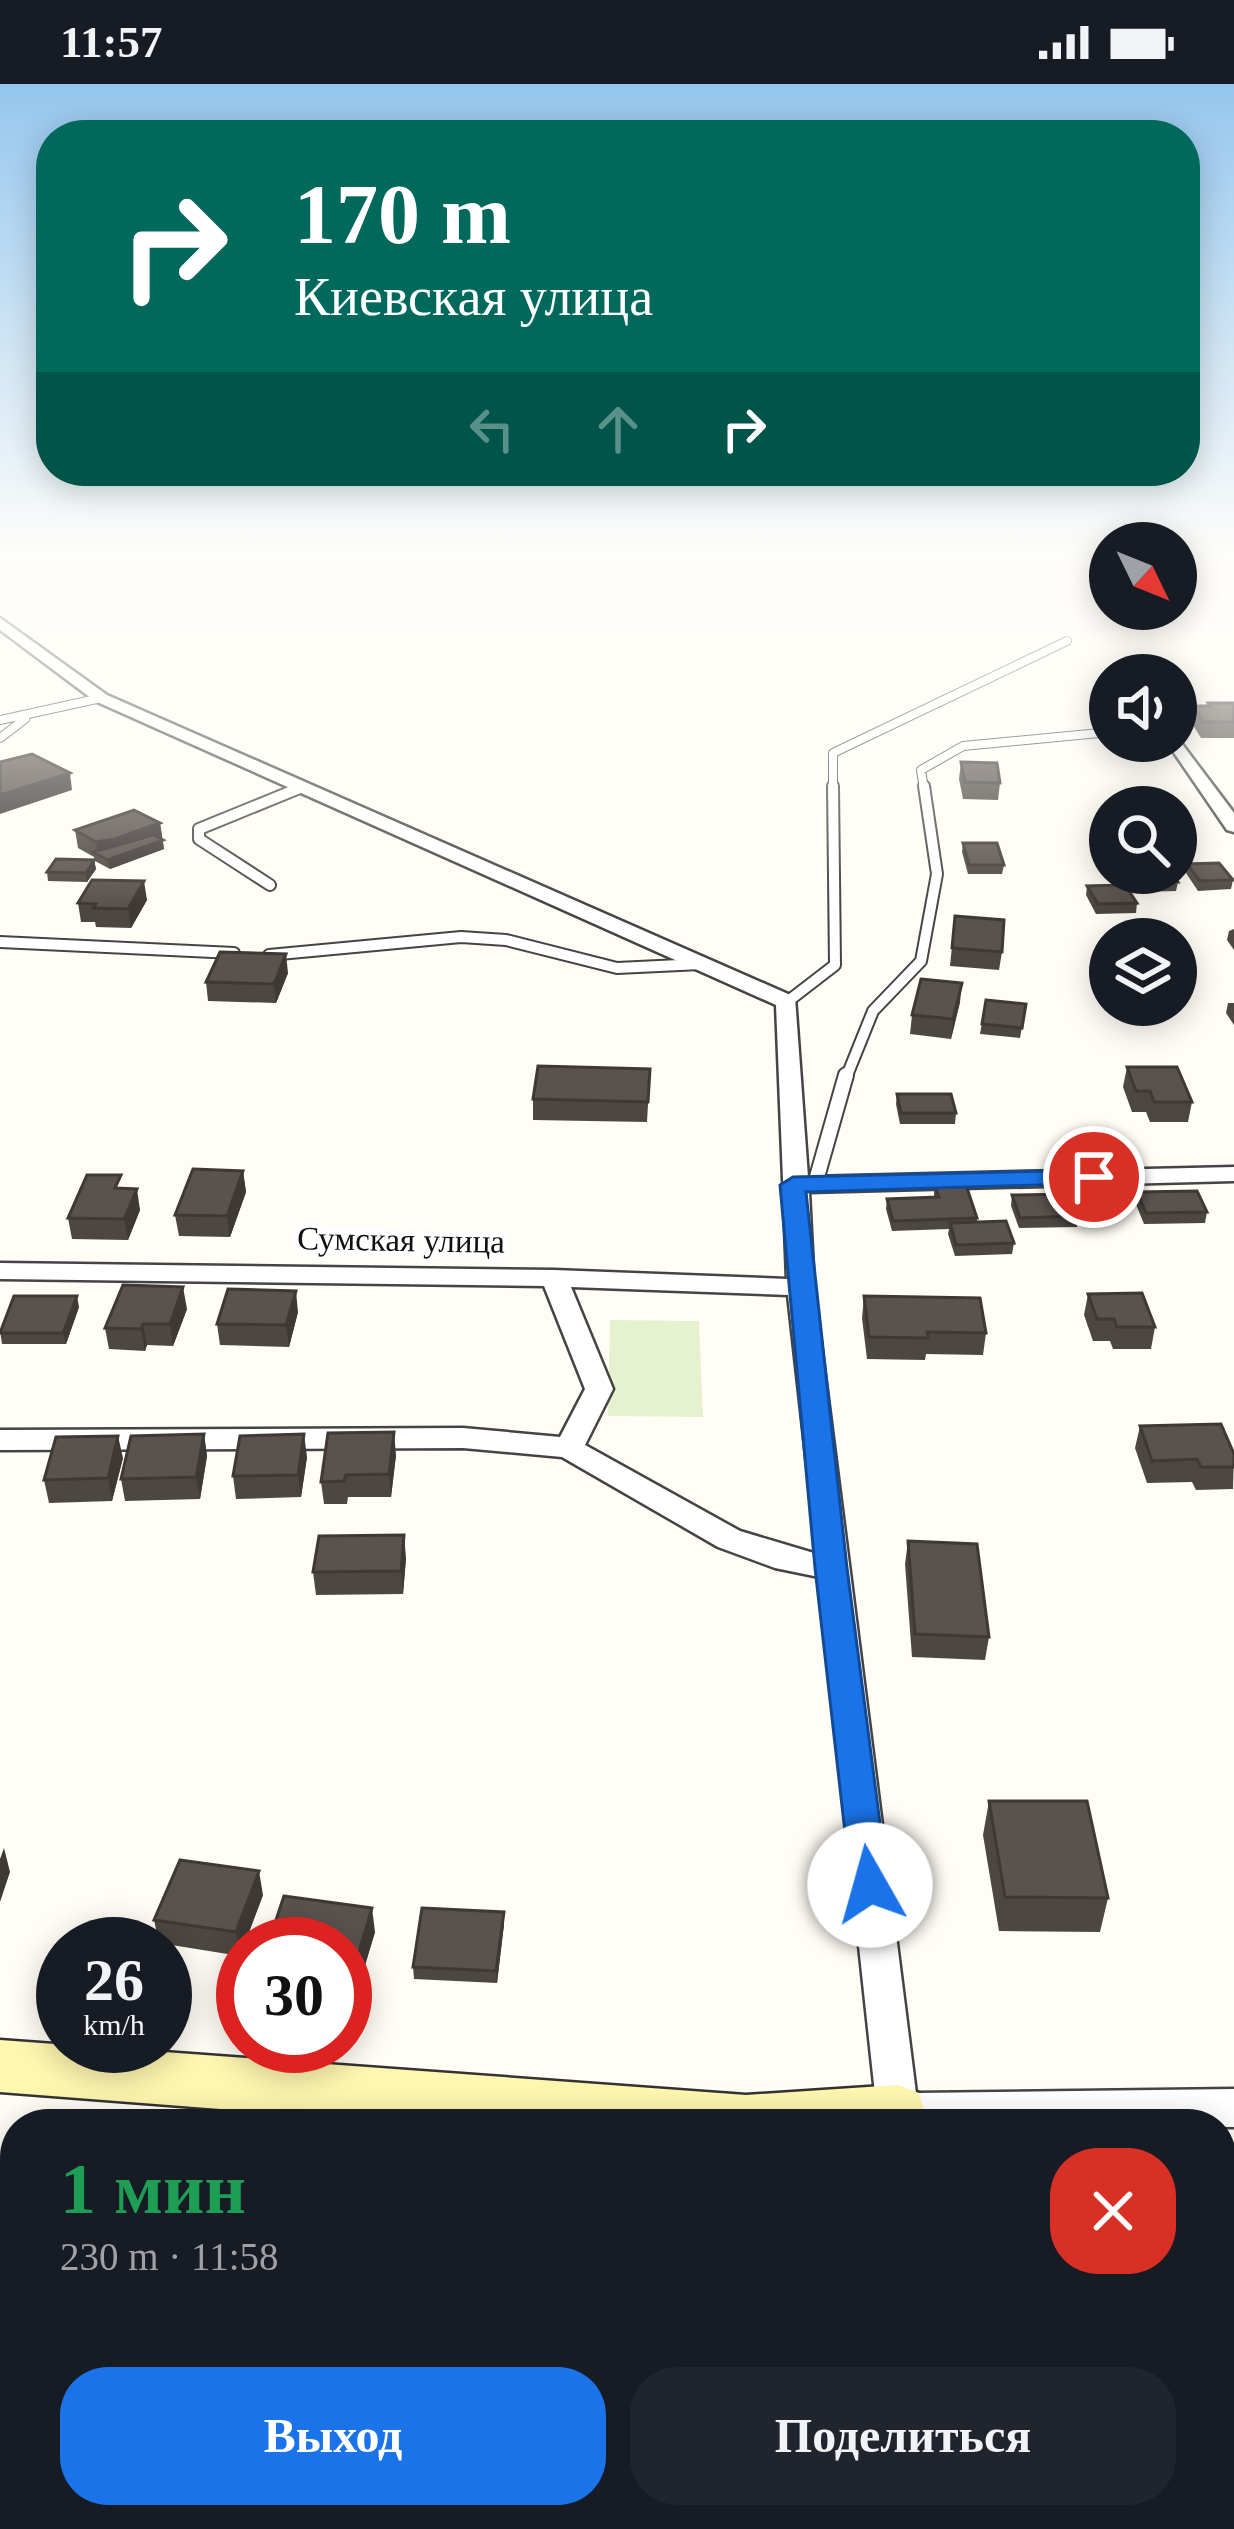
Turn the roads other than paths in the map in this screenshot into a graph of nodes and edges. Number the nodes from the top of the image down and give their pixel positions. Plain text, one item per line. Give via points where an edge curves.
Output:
1 (73, 677) edge
2 (991, 677) edge
3 (101, 698) junction
4 (41, 711) junction
5 (0, 720) edge
6 (1089, 733) edge
7 (0, 737) edge
8 (1190, 762) edge
9 (302, 787) junction
10 (1234, 826) edge
11 (270, 885) dead end
12 (0, 942) edge
13 (701, 964) junction
14 (787, 1003) junction
15 (1234, 1174) edge
16 (804, 1185) junction
17 (0, 1271) edge
18 (554, 1278) junction
19 (801, 1288) junction
20 (0, 1440) edge
21 (569, 1448) junction
22 (831, 1568) junction
23 (0, 2066) edge
24 (1234, 2108) edge
25 (573, 2109) edge
26 (897, 2109) edge
27 (1200, 2109) edge

1 - 3 street
2 - 14 lane via 833,752 835,964
3 - 4 lane
3 - 9 street
4 - 5 lane
4 - 7 lane
6 - 16 lane via 963,746 921,770 937,874 921,961 872,1011
8 - 10 street
9 - 11 lane via 199,829 199,838
9 - 13 street
12 - 13 lane via 317,957 413,937 490,938 619,969
13 - 14 street
14 - 16 street
15 - 16 street
16 - 19 street
17 - 18 street, Сумская улица
18 - 19 street, Сумская улица
18 - 21 street via 599,1389
19 - 22 street
20 - 21 street via 463,1438
21 - 22 street via 729,1540
22 - 26 street
23 - 25 main road
24 - 27 street

